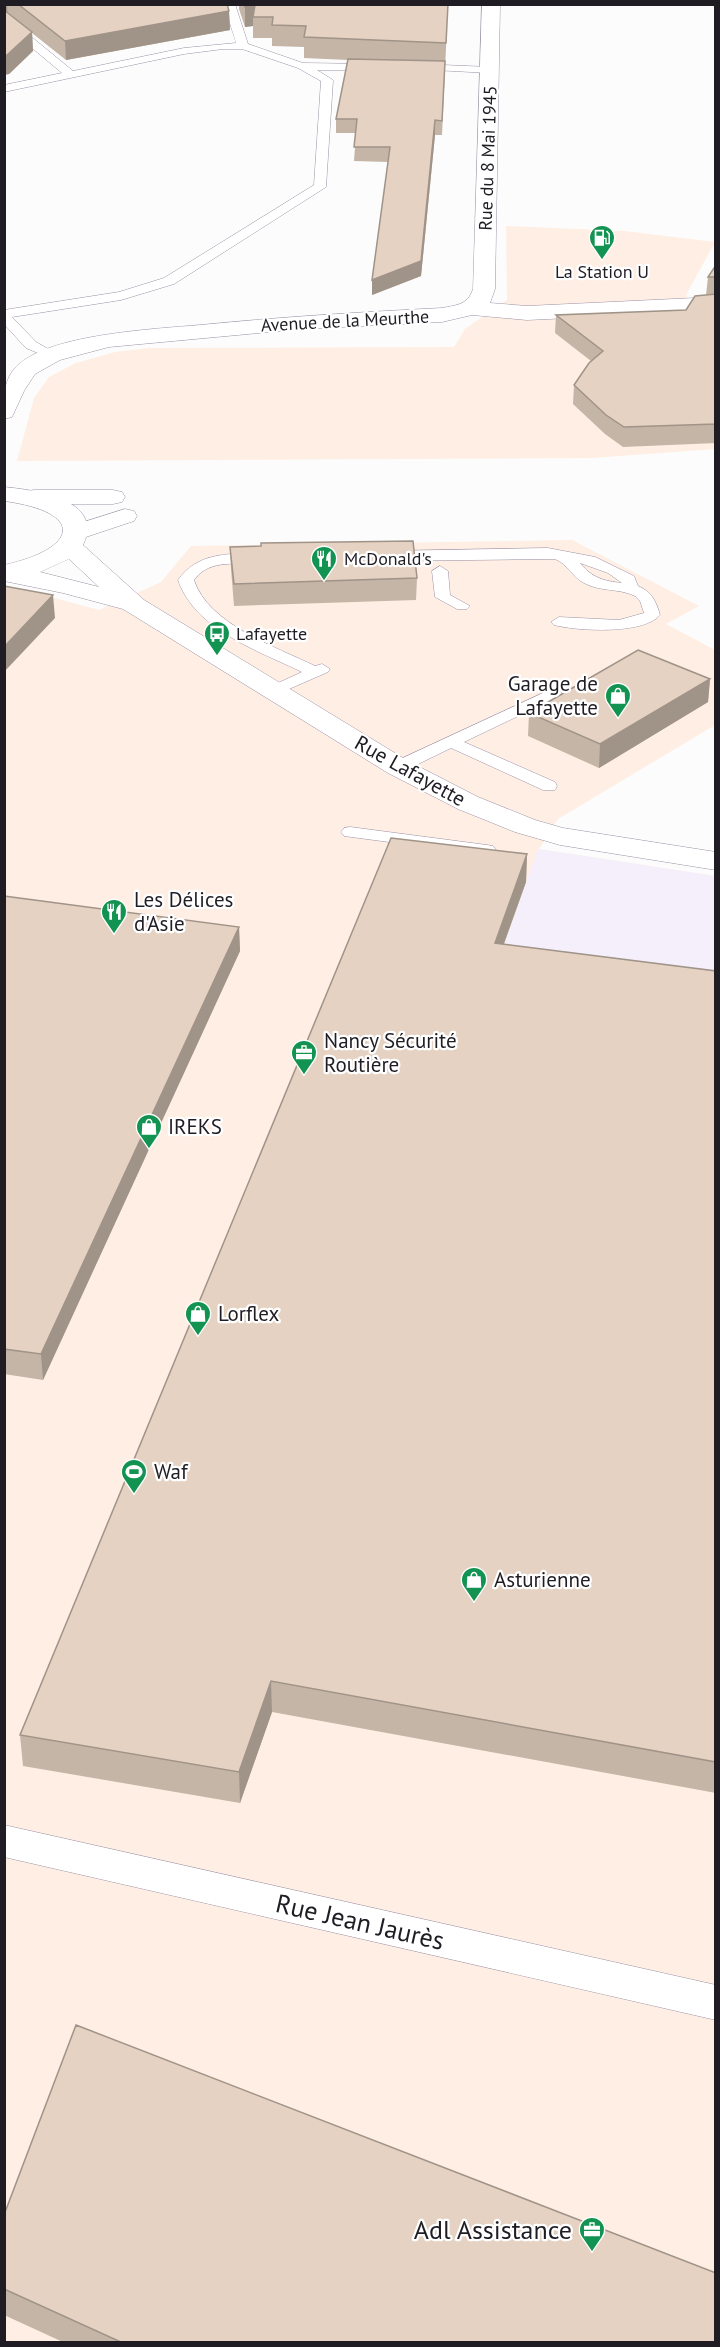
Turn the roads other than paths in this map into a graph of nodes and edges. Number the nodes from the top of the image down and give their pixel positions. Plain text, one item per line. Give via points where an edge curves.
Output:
1 (229, 4) edge
2 (492, 4) edge
3 (12, 26) edge
4 (243, 46) junction
5 (302, 66) junction
6 (381, 67) edge
7 (404, 67) edge
8 (490, 70) junction
9 (71, 75) junction
10 (4, 88) edge
11 (716, 304) edge
12 (472, 308) junction
13 (4, 315) edge
14 (52, 356) junction
15 (4, 412) edge
16 (14, 493) edge
17 (73, 540) junction
18 (371, 556) edge
19 (266, 558) edge
20 (440, 571) dead end
21 (6, 573) edge
22 (135, 606) junction
23 (462, 606) dead end
24 (559, 622) dead end
25 (273, 691) junction
26 (554, 693) dead end
27 (451, 742) junction
28 (398, 767) junction
29 (549, 786) dead end
30 (350, 832) dead end
31 (506, 852) edge
32 (716, 861) edge
33 (4, 1841) edge
34 (716, 2003) edge

1 - 4 lane
2 - 8 street, Rue du 8 Mai 1945
3 - 9 lane
4 - 5 lane
4 - 9 lane via 184,51
5 - 6 lane
5 - 13 lane via 327,80 320,187 169,281 120,296
7 - 8 lane
8 - 12 street, Rue du 8 Mai 1945 via 484,289 480,302
9 - 10 lane
11 - 12 street, Avenue de la Meurthe via 527,313
12 - 14 street, Avenue de la Meurthe via 442,315 302,322 108,340
13 - 14 lane via 31,345
14 - 15 street, Avenue de la Meurthe via 27,369
16 - 17 street, Rue Lafayette via 53,503 67,511 75,521
16 - 17 street via 119,507
17 - 21 street via 54,558
17 - 22 street, Rue Lafayette
18 - 24 lane via 563,555 582,577 608,587 631,589 645,597 652,615 610,624
19 - 25 lane via 219,559 192,570 186,580 192,597 228,627 320,671
20 - 23 lane via 443,597
21 - 22 street, Rue Lafayette
22 - 25 street, Rue Lafayette
25 - 28 street, Rue Lafayette
26 - 27 lane
27 - 28 lane
27 - 29 lane
28 - 32 street, Rue Lafayette via 468,803 542,831
30 - 31 lane
33 - 34 street, Rue Jean Jaurès

